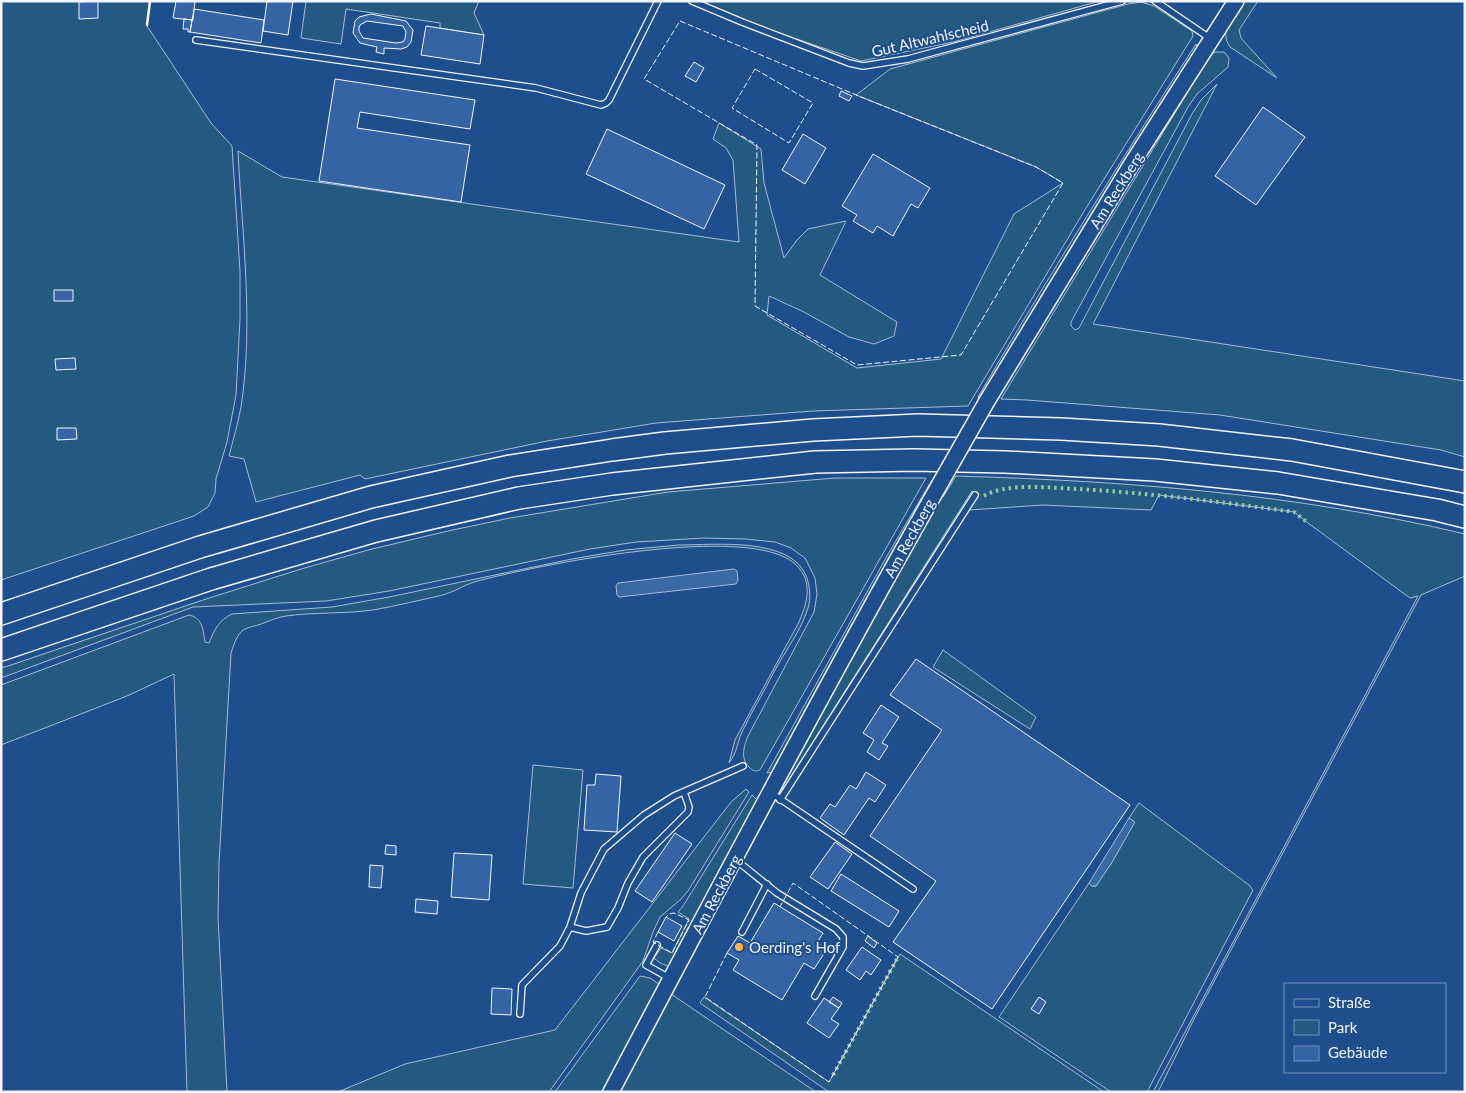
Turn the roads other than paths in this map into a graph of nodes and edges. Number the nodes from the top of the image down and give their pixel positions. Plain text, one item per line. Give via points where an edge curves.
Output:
1 (658, 1) edge
2 (692, 1) edge
3 (1122, 1) edge
4 (1155, 1) edge
5 (1236, 1) edge
6 (1211, 39) junction
7 (196, 40) dead end
8 (1465, 482) edge
9 (975, 495) dead end
10 (1465, 517) edge
11 (1, 614) edge
12 (1, 650) edge
13 (743, 766) dead end
14 (684, 792) junction
15 (774, 796) junction
16 (734, 859) junction
17 (767, 884) junction
18 (913, 889) dead end
19 (570, 927) junction
20 (742, 932) dead end
21 (657, 945) dead end
22 (671, 979) junction
23 (815, 996) dead end
24 (520, 1014) dead end
25 (611, 1092) edge

1 - 7 lane via 609,100 601,104 536,88
2 - 3 lane, Gut Altwahlscheid via 863,66 941,51
4 - 6 lane
5 - 6 street, Am Reckberg
6 - 15 street, Am Reckberg, bridge via 1126,173 940,482 868,611
8 - 11 highway via 1292,450 1159,435 1061,429 918,425 666,443 510,466 381,495 200,547
9 - 15 lane
10 - 12 highway via 1278,483 1155,470 1005,462 815,462 519,498 385,529 211,579
13 - 14 lane
14 - 19 lane via 644,815 604,849 581,893
14 - 19 lane via 688,812 643,857 607,927 586,931
15 - 16 street, Am Reckberg
15 - 18 lane
16 - 17 lane
16 - 22 street, Am Reckberg
17 - 20 lane
17 - 23 lane via 836,929 843,937 843,947
19 - 24 lane via 560,946 522,985
21 - 22 lane via 646,965
22 - 25 street, Am Reckberg

